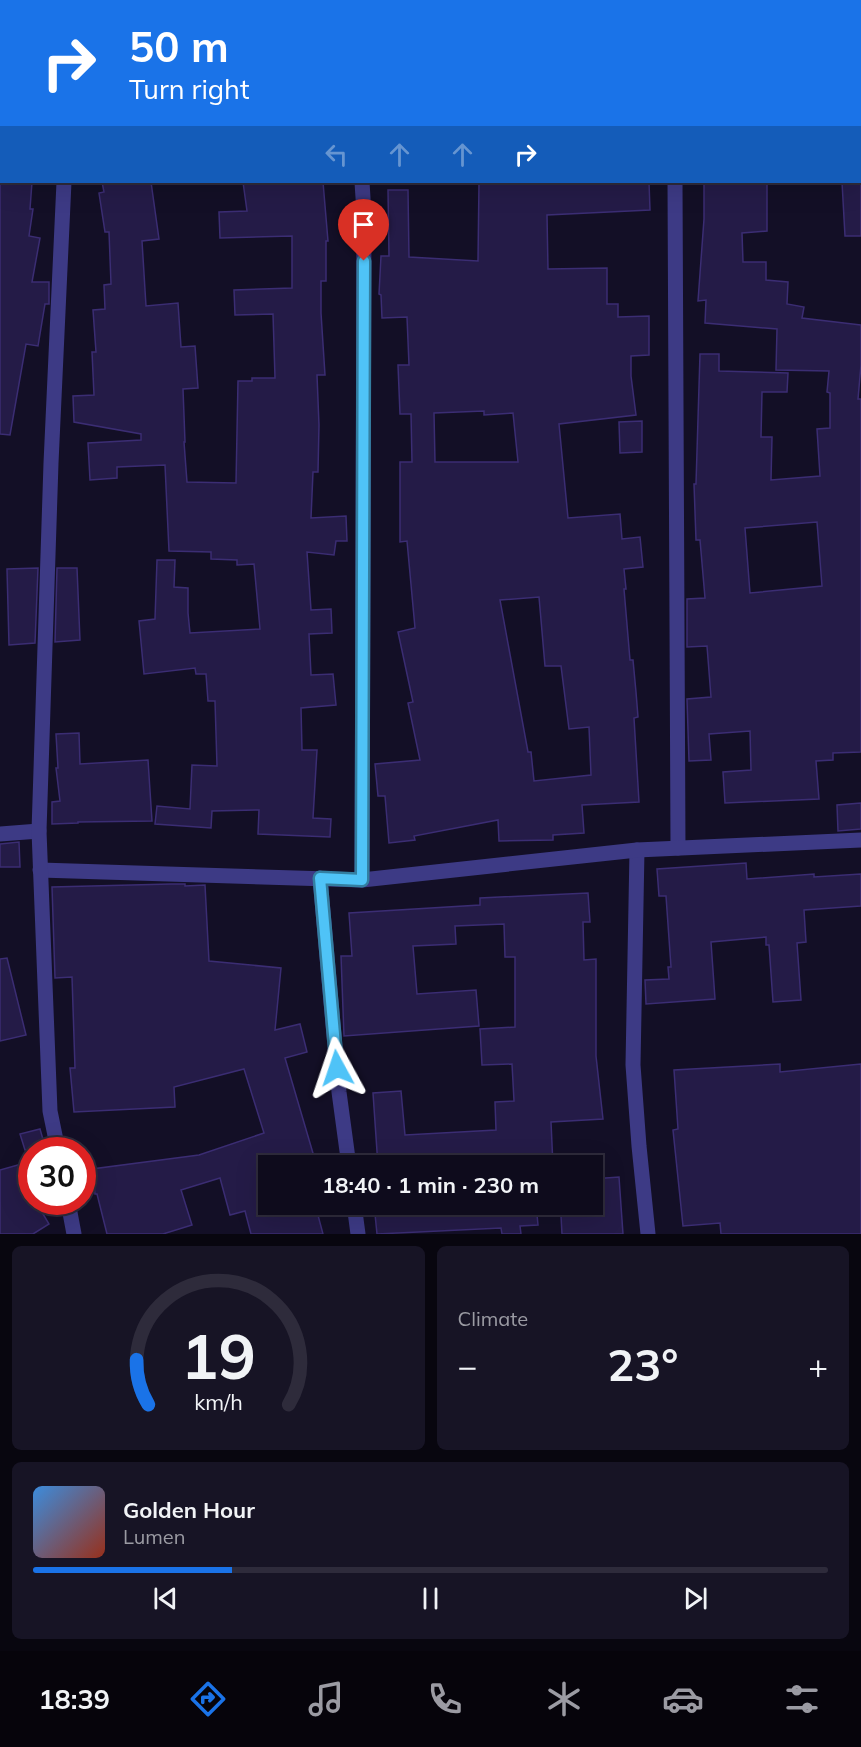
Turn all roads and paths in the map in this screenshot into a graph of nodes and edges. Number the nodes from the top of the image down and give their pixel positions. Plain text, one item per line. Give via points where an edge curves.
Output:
1 (63, 183) edge
2 (362, 183) edge
3 (675, 183) edge
4 (39, 831) junction
5 (0, 834) edge
6 (861, 840) edge
7 (678, 848) junction
8 (637, 850) junction
9 (40, 870) junction
10 (320, 878) junction
11 (362, 880) junction
12 (55, 1137) edge
13 (348, 1155) edge
14 (70, 1215) edge
15 (355, 1215) edge
16 (74, 1234) edge
17 (358, 1234) edge
18 (648, 1234) edge

1 - 4 street
2 - 11 street
3 - 7 street
4 - 5 street
4 - 9 street
6 - 7 street
7 - 8 street
8 - 11 street
8 - 18 street via 633,1065
9 - 10 street
9 - 12 street via 50,1111
10 - 11 street
10 - 13 street
14 - 16 street
15 - 17 street

